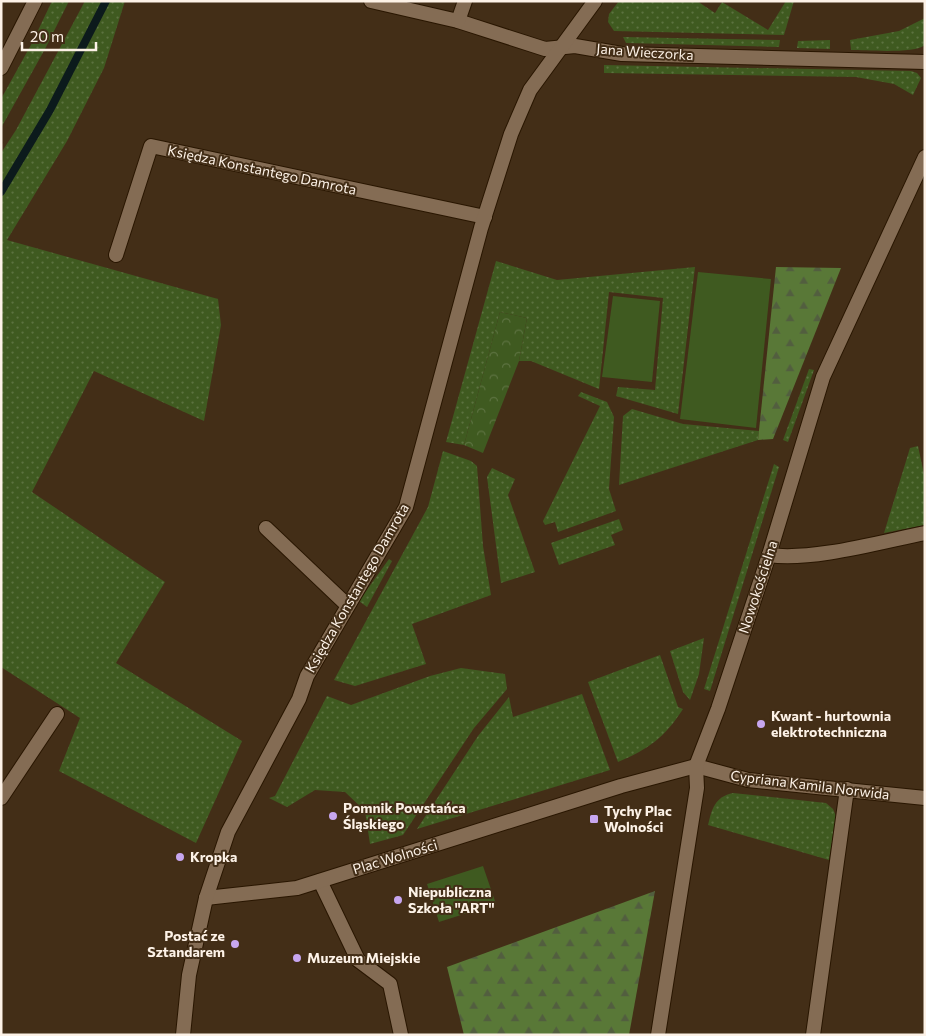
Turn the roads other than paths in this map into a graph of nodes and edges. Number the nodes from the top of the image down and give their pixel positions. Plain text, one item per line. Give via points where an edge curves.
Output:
1 (35, 1) edge
2 (371, 1) edge
3 (465, 1) edge
4 (595, 1) edge
5 (458, 22) junction
6 (561, 48) junction
7 (925, 62) edge
8 (1, 68) edge
9 (925, 157) edge
10 (485, 217) junction
11 (116, 255) dead end
12 (266, 528) dead end
13 (925, 533) edge
14 (769, 555) junction
15 (347, 605) junction
16 (56, 714) dead end
17 (696, 766) junction
18 (847, 790) junction
19 (1, 798) edge
20 (925, 798) edge
21 (320, 880) junction
22 (206, 898) junction
23 (183, 1035) edge
24 (402, 1035) edge
25 (658, 1035) edge
26 (813, 1035) edge

1 - 8 street
2 - 5 street, Jana Wieczorka
3 - 5 street
4 - 6 street, Księdza Konstantego Damrota
5 - 6 street, Jana Wieczorka via 545,49
6 - 7 street, Jana Wieczorka via 575,46 622,54
6 - 10 street, Księdza Konstantego Damrota via 530,90 511,134
9 - 14 street, Nowokościelna via 823,377
10 - 11 street, Księdza Konstantego Damrota via 151,146
10 - 15 street, Księdza Konstantego Damrota via 406,507
12 - 15 street
13 - 14 street via 787,558
14 - 17 street, Nowokościelna
15 - 22 street, Księdza Konstantego Damrota via 306,676 299,699 228,832
16 - 19 street
17 - 18 street, Cypriana Kamila Norwida via 748,780
17 - 21 street, Plac Wolności
17 - 25 street, Nowokościelna via 697,788
18 - 20 street, Cypriana Kamila Norwida
18 - 26 street
21 - 22 street, Plac Wolności via 297,888
21 - 24 street via 358,960 390,984
22 - 23 street, Księdza Konstantego Damrota via 189,975

